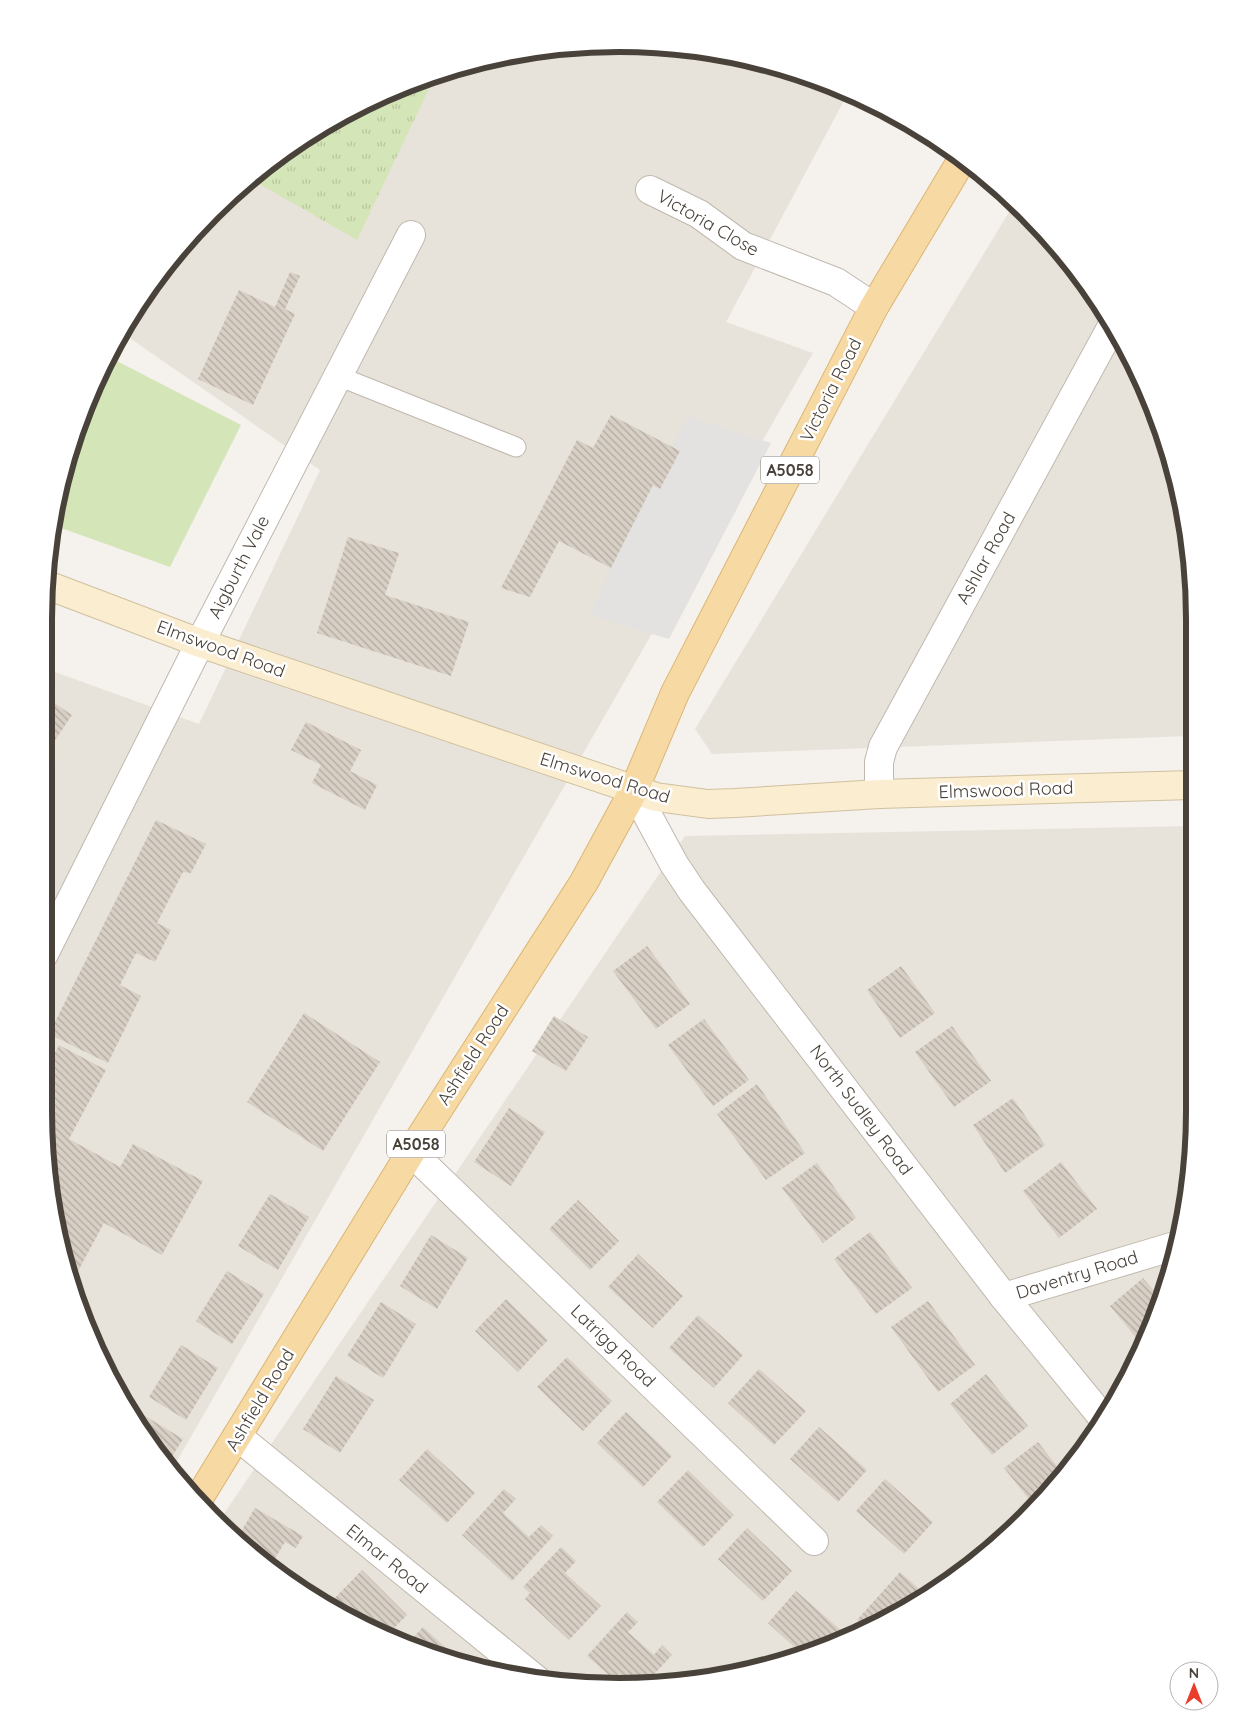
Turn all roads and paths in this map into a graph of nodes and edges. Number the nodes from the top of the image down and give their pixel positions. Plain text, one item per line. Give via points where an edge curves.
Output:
1 (959, 165) edge
2 (650, 190) dead end
3 (411, 235) dead end
4 (874, 307) junction
5 (1109, 332) edge
6 (338, 376) junction
7 (516, 447) dead end
8 (54, 588) edge
9 (200, 643) junction
10 (1186, 785) edge
11 (634, 790) junction
12 (879, 794) junction
13 (52, 919) edge
14 (411, 1152) junction
15 (1170, 1248) edge
16 (1004, 1297) junction
17 (1099, 1414) edge
18 (237, 1436) junction
19 (202, 1494) edge
20 (814, 1541) dead end
21 (525, 1671) edge

1 - 4 main road, Victoria Road / A5058
2 - 4 street, Victoria Close via 699,214 743,246 836,282
3 - 6 street, Aigburth Vale
4 - 11 main road, Victoria Road / A5058 via 675,693
5 - 12 street, Ashlar Road via 882,747
6 - 7 lane
6 - 9 street, Aigburth Vale
8 - 9 street, Elmswood Road
9 - 11 street, Elmswood Road
9 - 13 street, Aigburth Vale
10 - 12 street, Elmswood Road
11 - 12 street, Elmswood Road via 656,797 708,804
11 - 14 main road, Ashfield Road / A5058 via 584,882
11 - 16 street, North Sudley Road via 692,891
14 - 18 main road, Ashfield Road / A5058
14 - 20 street, Latrigg Road
15 - 16 street, Daventry Road
16 - 17 street, North Sudley Road
18 - 19 main road, Ashfield Road / A5058
18 - 21 street, Elmar Road

